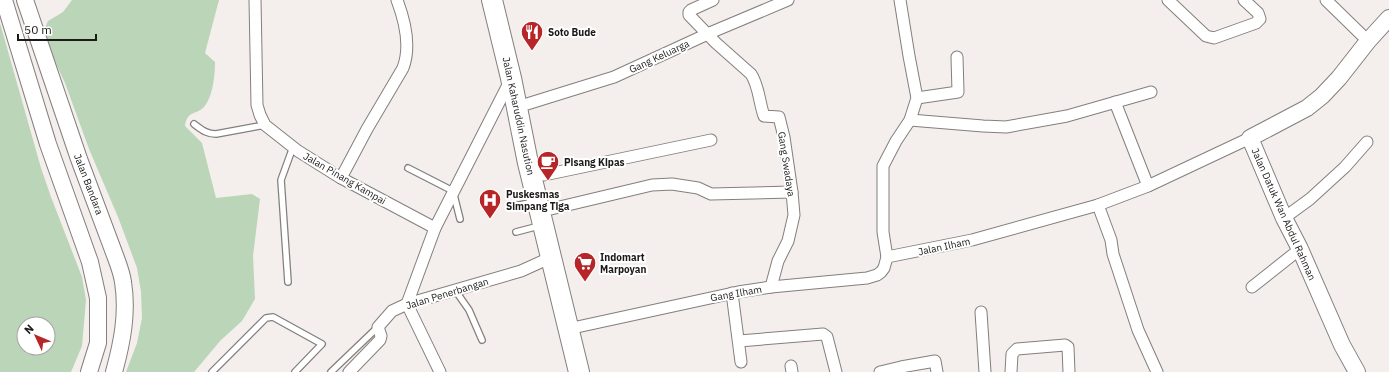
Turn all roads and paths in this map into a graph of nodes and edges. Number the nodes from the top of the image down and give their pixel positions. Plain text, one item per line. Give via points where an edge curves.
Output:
1 (4, 0) edge
2 (25, 0) edge
3 (256, 0) edge
4 (398, 0) edge
5 (492, 0) edge
6 (504, 0) edge
7 (713, 0) edge
8 (788, 0) edge
9 (900, 0) edge
10 (1168, 0) edge
11 (1244, 0) edge
12 (1326, 0) edge
13 (1389, 18) edge
14 (707, 34) junction
15 (1368, 41) junction
16 (957, 56) dead end
17 (516, 77) junction
18 (1151, 92) dead end
19 (917, 98) junction
20 (1115, 102) junction
21 (527, 104) junction
22 (910, 120) junction
23 (194, 124) dead end
24 (265, 125) junction
25 (1250, 138) junction
26 (711, 140) dead end
27 (1367, 142) dead end
28 (293, 147) junction
29 (79, 159) junction
30 (408, 168) dead end
31 (57, 169) junction
32 (544, 175) junction
33 (341, 178) junction
34 (1148, 186) junction
35 (453, 191) junction
36 (792, 192) junction
37 (1098, 205) junction
38 (510, 207) dead end
39 (544, 212) junction
40 (1284, 218) junction
41 (460, 219) dead end
42 (435, 228) junction
43 (516, 232) dead end
44 (1300, 249) junction
45 (556, 256) junction
46 (887, 257) junction
47 (288, 282) dead end
48 (771, 287) junction
49 (1252, 287) dead end
50 (455, 290) junction
51 (732, 293) junction
52 (407, 304) junction
53 (981, 312) dead end
54 (378, 327) junction
55 (577, 327) junction
56 (482, 340) dead end
57 (739, 341) junction
58 (741, 362) dead end
59 (355, 370) edge
60 (89, 372) edge
61 (114, 372) edge
62 (212, 372) edge
63 (295, 372) edge
64 (331, 372) edge
65 (440, 372) edge
66 (579, 372) edge
67 (591, 372) edge
68 (836, 372) edge
69 (880, 372) edge
70 (937, 372) edge
71 (985, 372) edge
72 (1011, 372) edge
73 (1069, 372) edge
74 (1157, 372) edge
75 (1357, 372) edge

1 - 31 street
2 - 29 street, Jalan Bandara
3 - 24 street, Jalan Pinang Kampai via 257,105
4 - 33 street via 406,33 406,59
5 - 17 highway, Jalan Kaharuddin Nasution
6 - 17 highway, Jalan Kaharuddin Nasution
7 - 14 street, Gang Swadaya via 689,12
8 - 14 street, Gang Keluarga
9 - 19 street
10 - 11 street via 1206,36 1214,38 1256,23 1260,18
12 - 15 street
13 - 15 street, Jalan Datuk Wan Abdul Rahman
14 - 21 street, Gang Keluarga via 614,77
14 - 36 street, Gang Swadaya via 751,74 764,116 779,117
15 - 25 street, Jalan Datuk Wan Abdul Rahman via 1340,78 1322,96 1307,108
16 - 19 street via 958,92
17 - 21 highway, Jalan Kaharuddin Nasution
17 - 35 street
17 - 39 highway, Jalan Kaharuddin Nasution via 528,162
18 - 20 street
19 - 22 street
20 - 22 street via 1067,116 1006,127
20 - 34 street
21 - 32 highway, Jalan Kaharuddin Nasution
22 - 46 street via 883,166 883,232
23 - 24 lane via 210,134
24 - 28 street, Jalan Pinang Kampai
25 - 34 street, Jalan Ilham
25 - 40 street, Jalan Datuk Wan Abdul Rahman
26 - 32 street
27 - 40 street via 1310,199
28 - 33 street, Jalan Pinang Kampai
28 - 47 lane via 281,180
29 - 31 street
29 - 61 street, Jalan Bandara via 123,281 125,303 122,344
30 - 35 lane
31 - 60 street via 90,262 98,298 98,343
32 - 39 highway, Jalan Kaharuddin Nasution
33 - 42 street, Jalan Pinang Kampai
34 - 37 street, Jalan Ilham
35 - 41 lane
35 - 42 street
36 - 39 street via 711,194 698,188 672,184 652,185
36 - 48 street, Gang Swadaya via 794,214 788,241 778,261
37 - 46 street, Jalan Ilham via 972,240
37 - 74 street via 1138,330
38 - 39 lane
39 - 43 lane
39 - 45 highway, Jalan Kaharuddin Nasution
40 - 44 street, Jalan Datuk Wan Abdul Rahman
42 - 52 street
44 - 49 street
44 - 75 street, Jalan Datuk Wan Abdul Rahman via 1342,345
45 - 50 street, Jalan Penerbangan via 521,271
45 - 55 highway, Jalan Kaharuddin Nasution
45 - 66 highway, Jalan Kaharuddin Nasution via 568,328
46 - 48 street, Gang Ilham via 881,272 867,278
48 - 51 street, Gang Ilham
50 - 52 street, Jalan Penerbangan
50 - 56 lane via 469,310
51 - 55 street, Gang Ilham
51 - 57 street
52 - 54 street, Jalan Penerbangan via 392,311
52 - 65 street
53 - 71 street
54 - 59 street via 380,340
54 - 64 lane, Jalan Penerbangan
55 - 67 highway, Jalan Kaharuddin Nasution
57 - 58 street
57 - 68 street via 824,334
62 - 63 lane via 266,318 273,317 322,344
69 - 70 street via 935,361
72 - 73 street via 1012,354 1017,349 1066,345

